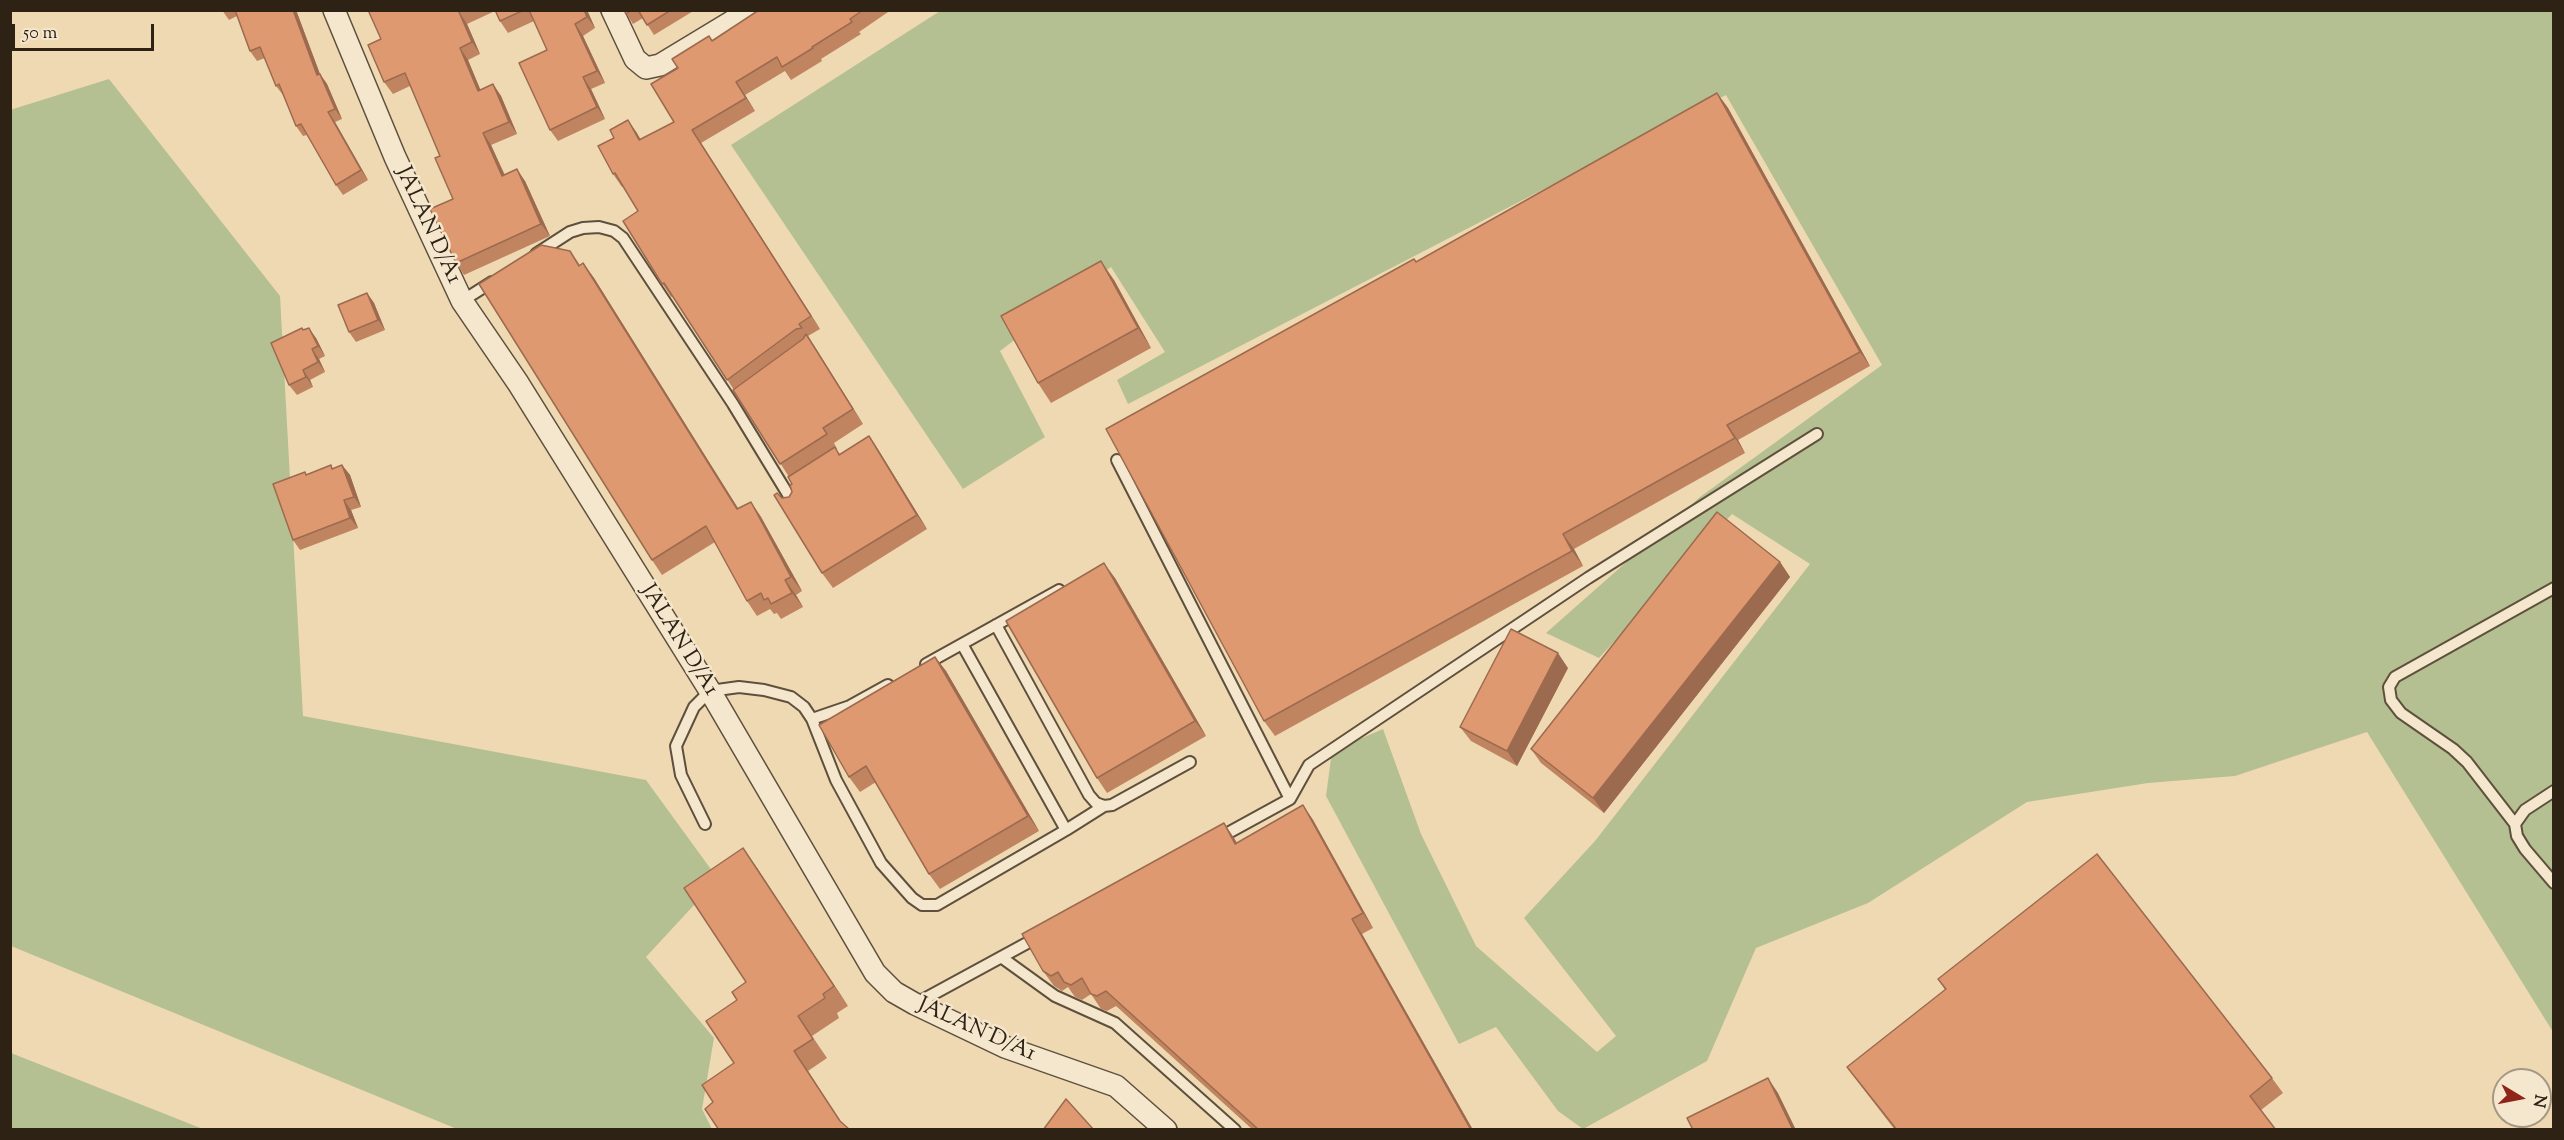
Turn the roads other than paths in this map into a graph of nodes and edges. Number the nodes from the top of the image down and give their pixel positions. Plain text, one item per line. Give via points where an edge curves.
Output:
1 (334, 10) edge
2 (612, 10) edge
3 (751, 10) edge
4 (531, 257) edge
5 (501, 276) edge
6 (462, 301) junction
7 (743, 397) edge
8 (733, 404) junction
9 (1817, 434) dead end
10 (1117, 460) edge
11 (795, 506) edge
12 (1068, 585) edge
13 (2553, 588) edge
14 (996, 625) junction
15 (963, 644) junction
16 (710, 691) junction
17 (813, 719) junction
18 (1190, 762) dead end
19 (2553, 791) edge
20 (1290, 799) junction
21 (1104, 806) junction
22 (705, 824) dead end
23 (2515, 824) junction
24 (1066, 830) junction
25 (1208, 844) edge
26 (2553, 883) edge
27 (1053, 929) edge
28 (1001, 957) junction
29 (915, 1004) junction
30 (1166, 1130) edge
31 (1235, 1130) edge

1 - 6 street, JALAN D/A1 via 395,157
2 - 3 street via 635,59 646,68 660,65
4 - 8 lane via 583,228 599,227 624,238
5 - 6 lane
6 - 16 street, JALAN D/A1 via 518,383
7 - 8 lane
8 - 11 lane via 791,488
9 - 20 lane via 1587,578 1309,765
10 - 20 lane
12 - 14 lane
13 - 23 lane via 2395,677 2389,687 2391,700 2401,712 2466,762
14 - 15 lane
14 - 21 lane via 1089,795
15 - 17 lane via 850,706
15 - 24 lane
16 - 17 lane via 739,687 791,697
16 - 22 lane via 694,707 676,746 681,775
16 - 29 street, JALAN D/A1 via 875,973 894,992
17 - 24 lane via 836,780 881,863 922,905 937,905
18 - 21 lane
19 - 23 lane via 2525,810
20 - 25 lane
21 - 24 lane
23 - 26 lane via 2524,849
27 - 28 lane
28 - 29 lane
28 - 31 lane via 1055,996 1115,1023
29 - 30 street, JALAN D/A1 via 1005,1047 1116,1086

